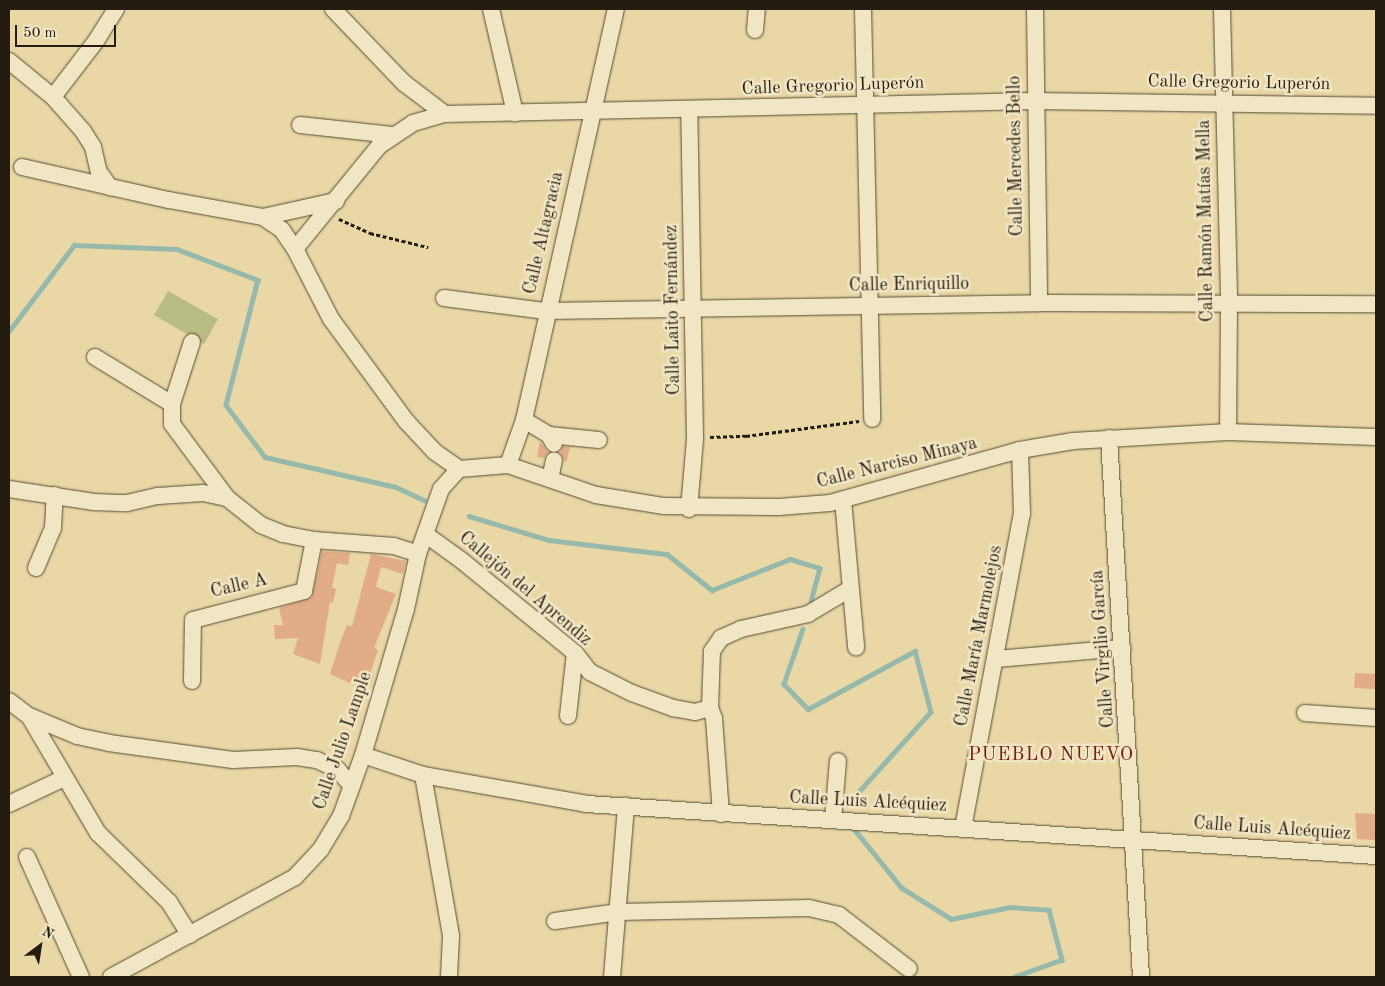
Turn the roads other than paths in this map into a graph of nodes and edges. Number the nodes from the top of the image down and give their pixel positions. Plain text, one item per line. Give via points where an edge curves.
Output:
1 (116, 9) edge
2 (334, 9) edge
3 (491, 9) edge
4 (616, 9) edge
5 (757, 9) edge
6 (863, 9) edge
7 (1035, 9) edge
8 (1222, 9) edge
9 (755, 30) dead end
10 (9, 61) edge
11 (53, 97) junction
12 (1035, 101) junction
13 (1224, 102) junction
14 (864, 104) junction
15 (1376, 106) edge
16 (689, 110) junction
17 (592, 112) junction
18 (516, 113) junction
19 (445, 114) junction
20 (300, 125) dead end
21 (392, 135) junction
22 (22, 167) dead end
23 (110, 187) junction
24 (336, 201) junction
25 (263, 217) junction
26 (295, 249) junction
27 (444, 298) dead end
28 (1229, 302) junction
29 (1039, 303) junction
30 (1376, 304) edge
31 (868, 305) junction
32 (693, 307) junction
33 (546, 311) junction
34 (192, 342) dead end
35 (95, 357) dead end
36 (172, 404) junction
37 (872, 419) road end
38 (524, 420) junction
39 (1228, 432) junction
40 (1376, 437) edge
41 (1109, 438) junction
42 (599, 440) dead end
43 (1020, 450) junction
44 (554, 460) dead end
45 (508, 465) junction
46 (459, 469) junction
47 (550, 479) junction
48 (9, 489) edge
49 (55, 495) junction
50 (227, 498) junction
51 (843, 500) junction
52 (689, 509) junction
53 (425, 534) junction
54 (314, 540) junction
55 (418, 554) junction
56 (36, 568) dead end
57 (850, 589) junction
58 (856, 647) dead end
59 (1123, 648) junction
60 (575, 653) junction
61 (996, 659) junction
62 (192, 681) dead end
63 (9, 701) edge
64 (710, 708) junction
65 (1305, 713) dead end
66 (29, 716) junction
67 (568, 716) dead end
68 (1376, 718) edge
69 (363, 755) junction
70 (838, 761) dead end
71 (423, 775) junction
72 (64, 778) junction
73 (352, 786) junction
74 (9, 804) edge
75 (626, 806) junction
76 (721, 814) junction
77 (833, 820) junction
78 (963, 828) junction
79 (1134, 839) junction
80 (1376, 856) edge
81 (27, 857) dead end
82 (618, 912) junction
83 (555, 920) dead end
84 (190, 935) junction
85 (909, 969) dead end
86 (453, 974) edge
87 (81, 977) edge
88 (112, 977) edge
89 (612, 977) edge
90 (1141, 977) edge

1 - 11 street
2 - 19 street via 404,83
3 - 18 street
4 - 17 street, Calle Altagracia
5 - 9 street
6 - 14 street
7 - 12 street, Calle Mercedes Bello
8 - 13 street, Calle Ramón Matías Mella
10 - 11 street
11 - 23 street via 83,131 93,147 99,172
12 - 13 street, Calle Gregorio Luperón
12 - 14 street, Calle Gregorio Luperón
12 - 29 street, Calle Mercedes Bello
13 - 15 street, Calle Gregorio Luperón
13 - 28 street, Calle Ramón Matías Mella
14 - 16 street, Calle Gregorio Luperón
14 - 31 street
16 - 17 street, Calle Gregorio Luperón
16 - 32 street, Calle Laito Fernández
17 - 18 street, Calle Gregorio Luperón
17 - 33 street, Calle Altagracia
18 - 19 street, Calle Gregorio Luperón
19 - 21 street, Calle Gregorio Luperón via 413,123
20 - 21 street
21 - 24 street, Calle Gregorio Luperón via 379,146
22 - 23 street
23 - 25 street
24 - 25 street
24 - 26 street, Calle Gregorio Luperón
25 - 26 street via 282,230
26 - 46 street via 331,319 370,373 406,421 436,452
27 - 33 street, Calle Enriquillo
28 - 29 street, Calle Enriquillo
28 - 30 street, Calle Enriquillo
28 - 39 street, Calle Ramón Matías Mella
29 - 31 street, Calle Enriquillo
31 - 32 street, Calle Enriquillo
31 - 37 street
32 - 33 street, Calle Enriquillo
32 - 52 street, Calle Laito Fernández via 694,439
33 - 38 street, Calle Altagracia
34 - 36 street
35 - 36 street
36 - 50 street via 172,424
38 - 42 street via 551,439
38 - 45 street, Calle Altagracia
39 - 40 street, Calle Narciso Minaya
39 - 41 street, Calle Narciso Minaya
41 - 43 street, Calle Narciso Minaya
41 - 59 street, Calle Virgilio García
43 - 51 street, Calle Narciso Minaya
43 - 61 street, Calle María Marmolejos via 1022,514
44 - 47 street
45 - 46 street, Calle Narciso Minaya
45 - 47 street, Calle Narciso Minaya
46 - 53 street, Calle Julio Lample via 441,489
47 - 52 street, Calle Narciso Minaya via 596,495
48 - 49 street
49 - 50 street via 94,502 127,502 203,492
49 - 56 street via 53,528
50 - 54 street via 261,525 282,534
51 - 52 street, Calle Narciso Minaya via 779,507
51 - 57 street
53 - 55 street, Calle Julio Lample
53 - 60 street, Callejón del Aprendiz
54 - 55 street via 394,546
54 - 62 street, Calle A via 304,592 193,620
55 - 69 street, Calle Julio Lample via 406,609
57 - 58 street
57 - 64 street via 808,614 776,624 741,629 721,638 712,651
59 - 61 street
59 - 79 street, Calle Virgilio García
60 - 64 street, Callejón del Aprendiz via 590,672 632,693 673,708 695,712
60 - 67 street
61 - 78 street, Calle María Marmolejos
63 - 66 street
64 - 76 street via 714,718
65 - 68 street
66 - 72 street
66 - 73 street via 77,736 109,743 233,760 297,757 317,760 338,770
69 - 71 street, Calle Luis Alcéquiez
69 - 73 street, Calle Julio Lample
70 - 77 street
71 - 75 street, Calle Luis Alcéquiez via 513,793
71 - 86 street via 451,936
72 - 74 street
72 - 84 street via 98,833 168,902
73 - 84 street, Calle Julio Lample via 341,816 321,849 294,877
75 - 76 street, Calle Luis Alcéquiez
75 - 82 street
76 - 77 street, Calle Luis Alcéquiez
77 - 78 street, Calle Luis Alcéquiez
78 - 79 street, Calle Luis Alcéquiez
79 - 80 street, Calle Luis Alcéquiez
79 - 90 street, Calle Virgilio García
81 - 87 street
82 - 83 street
82 - 85 street via 809,908 840,915
82 - 89 street
84 - 88 street, Calle Julio Lample

